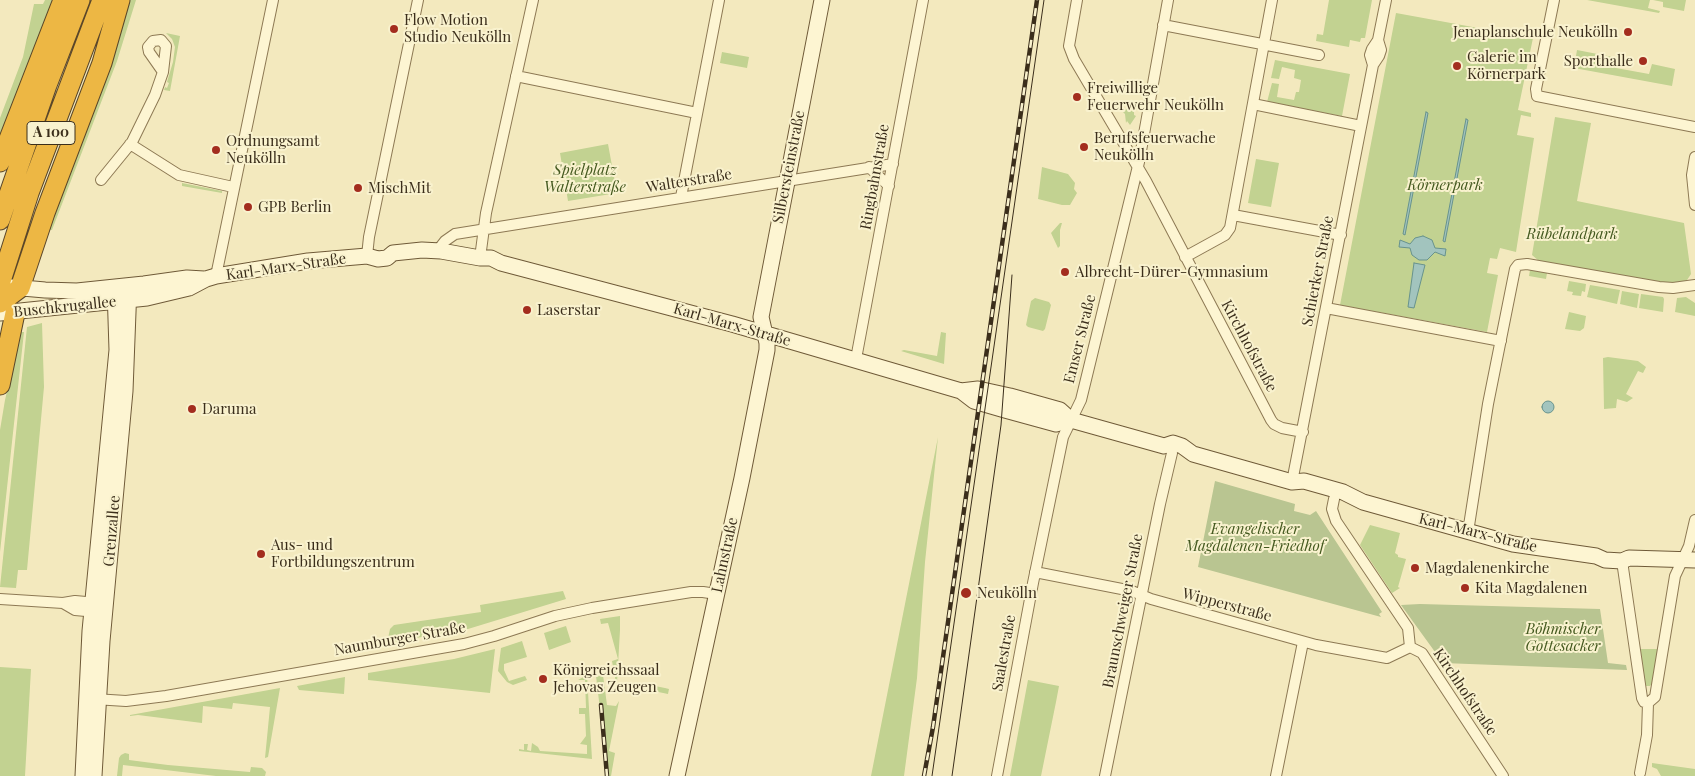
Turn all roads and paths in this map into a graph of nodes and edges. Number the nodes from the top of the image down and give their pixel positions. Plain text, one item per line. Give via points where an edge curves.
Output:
1 (63, 0) edge
2 (80, 0) edge
3 (102, 0) edge
4 (120, 0) edge
5 (273, 0) edge
6 (418, 0) edge
7 (533, 0) edge
8 (719, 0) edge
9 (822, 0) edge
10 (923, 0) edge
11 (1077, 0) edge
12 (1168, 0) edge
13 (1272, 0) edge
14 (1386, 0) edge
15 (1554, 0) edge
16 (1164, 26) junction
17 (1264, 44) junction
18 (1319, 55) dead end
19 (163, 72) dead end
20 (516, 76) junction
21 (1253, 104) junction
22 (697, 113) junction
23 (1362, 126) junction
24 (1695, 127) edge
25 (130, 144) junction
26 (1695, 157) edge
27 (0, 162) edge
28 (893, 164) junction
29 (869, 167) junction
30 (1138, 167) junction
31 (101, 180) dead end
32 (786, 181) junction
33 (889, 186) junction
34 (233, 187) junction
35 (681, 198) junction
36 (1695, 205) edge
37 (1233, 215) junction
38 (0, 220) edge
39 (484, 230) junction
40 (1340, 235) junction
41 (438, 250) junction
42 (367, 256) junction
43 (1185, 256) junction
44 (480, 258) junction
45 (211, 278) junction
46 (2, 279) edge
47 (1695, 285) edge
48 (20, 288) junction
49 (122, 294) junction
50 (1326, 308) junction
51 (5, 310) edge
52 (764, 334) junction
53 (1501, 341) junction
54 (856, 359) junction
55 (0, 385) edge
56 (1071, 420) junction
57 (1302, 432) junction
58 (1168, 450) junction
59 (1292, 482) junction
60 (1334, 499) junction
61 (1363, 502) junction
62 (1695, 520) edge
63 (1468, 532) junction
64 (1626, 559) junction
65 (1689, 560) edge
66 (1035, 572) junction
67 (716, 594) junction
68 (1141, 595) junction
69 (0, 599) edge
70 (99, 607) junction
71 (1303, 642) junction
72 (1410, 647) junction
73 (92, 699) junction
74 (1648, 703) junction
75 (1640, 773) dead end
76 (83, 776) edge
77 (94, 776) edge
78 (677, 776) edge
79 (997, 776) edge
80 (1105, 776) edge
81 (1276, 776) edge
82 (1503, 776) edge

1 - 27 highway
2 - 38 highway, A 100
3 - 46 highway, A 100 via 32,184
4 - 48 highway via 102,62
5 - 34 street
6 - 42 street
7 - 20 street
8 - 22 street
9 - 32 main road, Silbersteinstraße
10 - 28 street, Ringbahnstraße
11 - 30 street, Kirchhofstraße via 1069,46
12 - 16 street, Emser Straße
13 - 17 street
14 - 23 street, Schierker Straße via 1378,40 1380,53 1373,65
15 - 24 street via 1537,96
16 - 17 street
16 - 30 street, Emser Straße
17 - 18 street
17 - 21 street
19 - 25 street via 147,114
20 - 22 street
20 - 39 street
21 - 23 street
21 - 37 street
22 - 35 street
23 - 40 street, Schierker Straße
25 - 31 street
25 - 34 street via 179,175
26 - 36 street via 1692,175
28 - 29 street, Walterstraße
28 - 33 street, Ringbahnstraße
29 - 32 street, Walterstraße
29 - 33 street
30 - 43 street, Kirchhofstraße
30 - 56 street, Emser Straße via 1081,400
32 - 35 street, Walterstraße
32 - 52 main road, Silbersteinstraße via 761,317
33 - 54 street, Ringbahnstraße
34 - 45 street
35 - 39 street, Walterstraße
37 - 40 street
37 - 43 street via 1225,235
39 - 41 street via 455,234
39 - 44 street
40 - 50 street, Schierker Straße
41 - 42 main road, Karl-Marx-Straße via 393,253 384,259
41 - 44 main road, Karl-Marx-Straße
42 - 45 main road, Karl-Marx-Straße via 326,259
43 - 57 street, Kirchhofstraße via 1274,424
44 - 52 main road, Karl-Marx-Straße via 491,266 501,263
45 - 49 main road, Karl-Marx-Straße via 168,294
46 - 48 main road, Buschkrugallee
47 - 53 street via 1659,287 1518,265
48 - 49 main road, Buschkrugallee
48 - 51 highway
49 - 51 main road, Buschkrugallee
49 - 70 main road, Grenzallee via 126,347 124,402
50 - 53 street
50 - 57 street, Schierker Straße
51 - 55 highway
52 - 54 main road, Karl-Marx-Straße
52 - 67 main road, Lahnstraße via 767,343 765,359
53 - 63 street
54 - 56 main road, Karl-Marx-Straße via 961,391 988,390 1060,410
56 - 58 main road, Karl-Marx-Straße
56 - 66 street, Saalestraße via 1063,436
57 - 59 street, Schierker Straße
58 - 59 main road, Karl-Marx-Straße
58 - 68 street, Braunschweiger Straße
59 - 60 main road, Karl-Marx-Straße via 1302,490
59 - 61 main road, Karl-Marx-Straße via 1304,481 1343,492
60 - 61 main road, Karl-Marx-Straße
60 - 72 street, Kirchhofstraße via 1332,509 1336,521 1408,628
61 - 63 main road, Karl-Marx-Straße
62 - 65 street
63 - 64 main road, Karl-Marx-Straße via 1520,546 1596,556 1620,552
64 - 65 main road, Karl-Marx-Straße
64 - 74 street via 1642,698
65 - 74 street via 1676,576 1655,696
66 - 68 street, Wipperstraße
66 - 79 street, Saalestraße
67 - 73 street, Naumburger Straße via 691,592 592,608 464,644 166,696 126,701
67 - 78 main road, Lahnstraße
68 - 71 street, Wipperstraße
68 - 80 street, Braunschweiger Straße
69 - 70 street via 63,603 75,610 86,611
70 - 73 main road, Grenzallee
71 - 72 street, Wipperstraße via 1387,658
71 - 81 street
72 - 82 street, Kirchhofstraße via 1422,653
73 - 76 main road, Grenzallee
73 - 77 main road, Grenzallee
74 - 75 street via 1647,735

